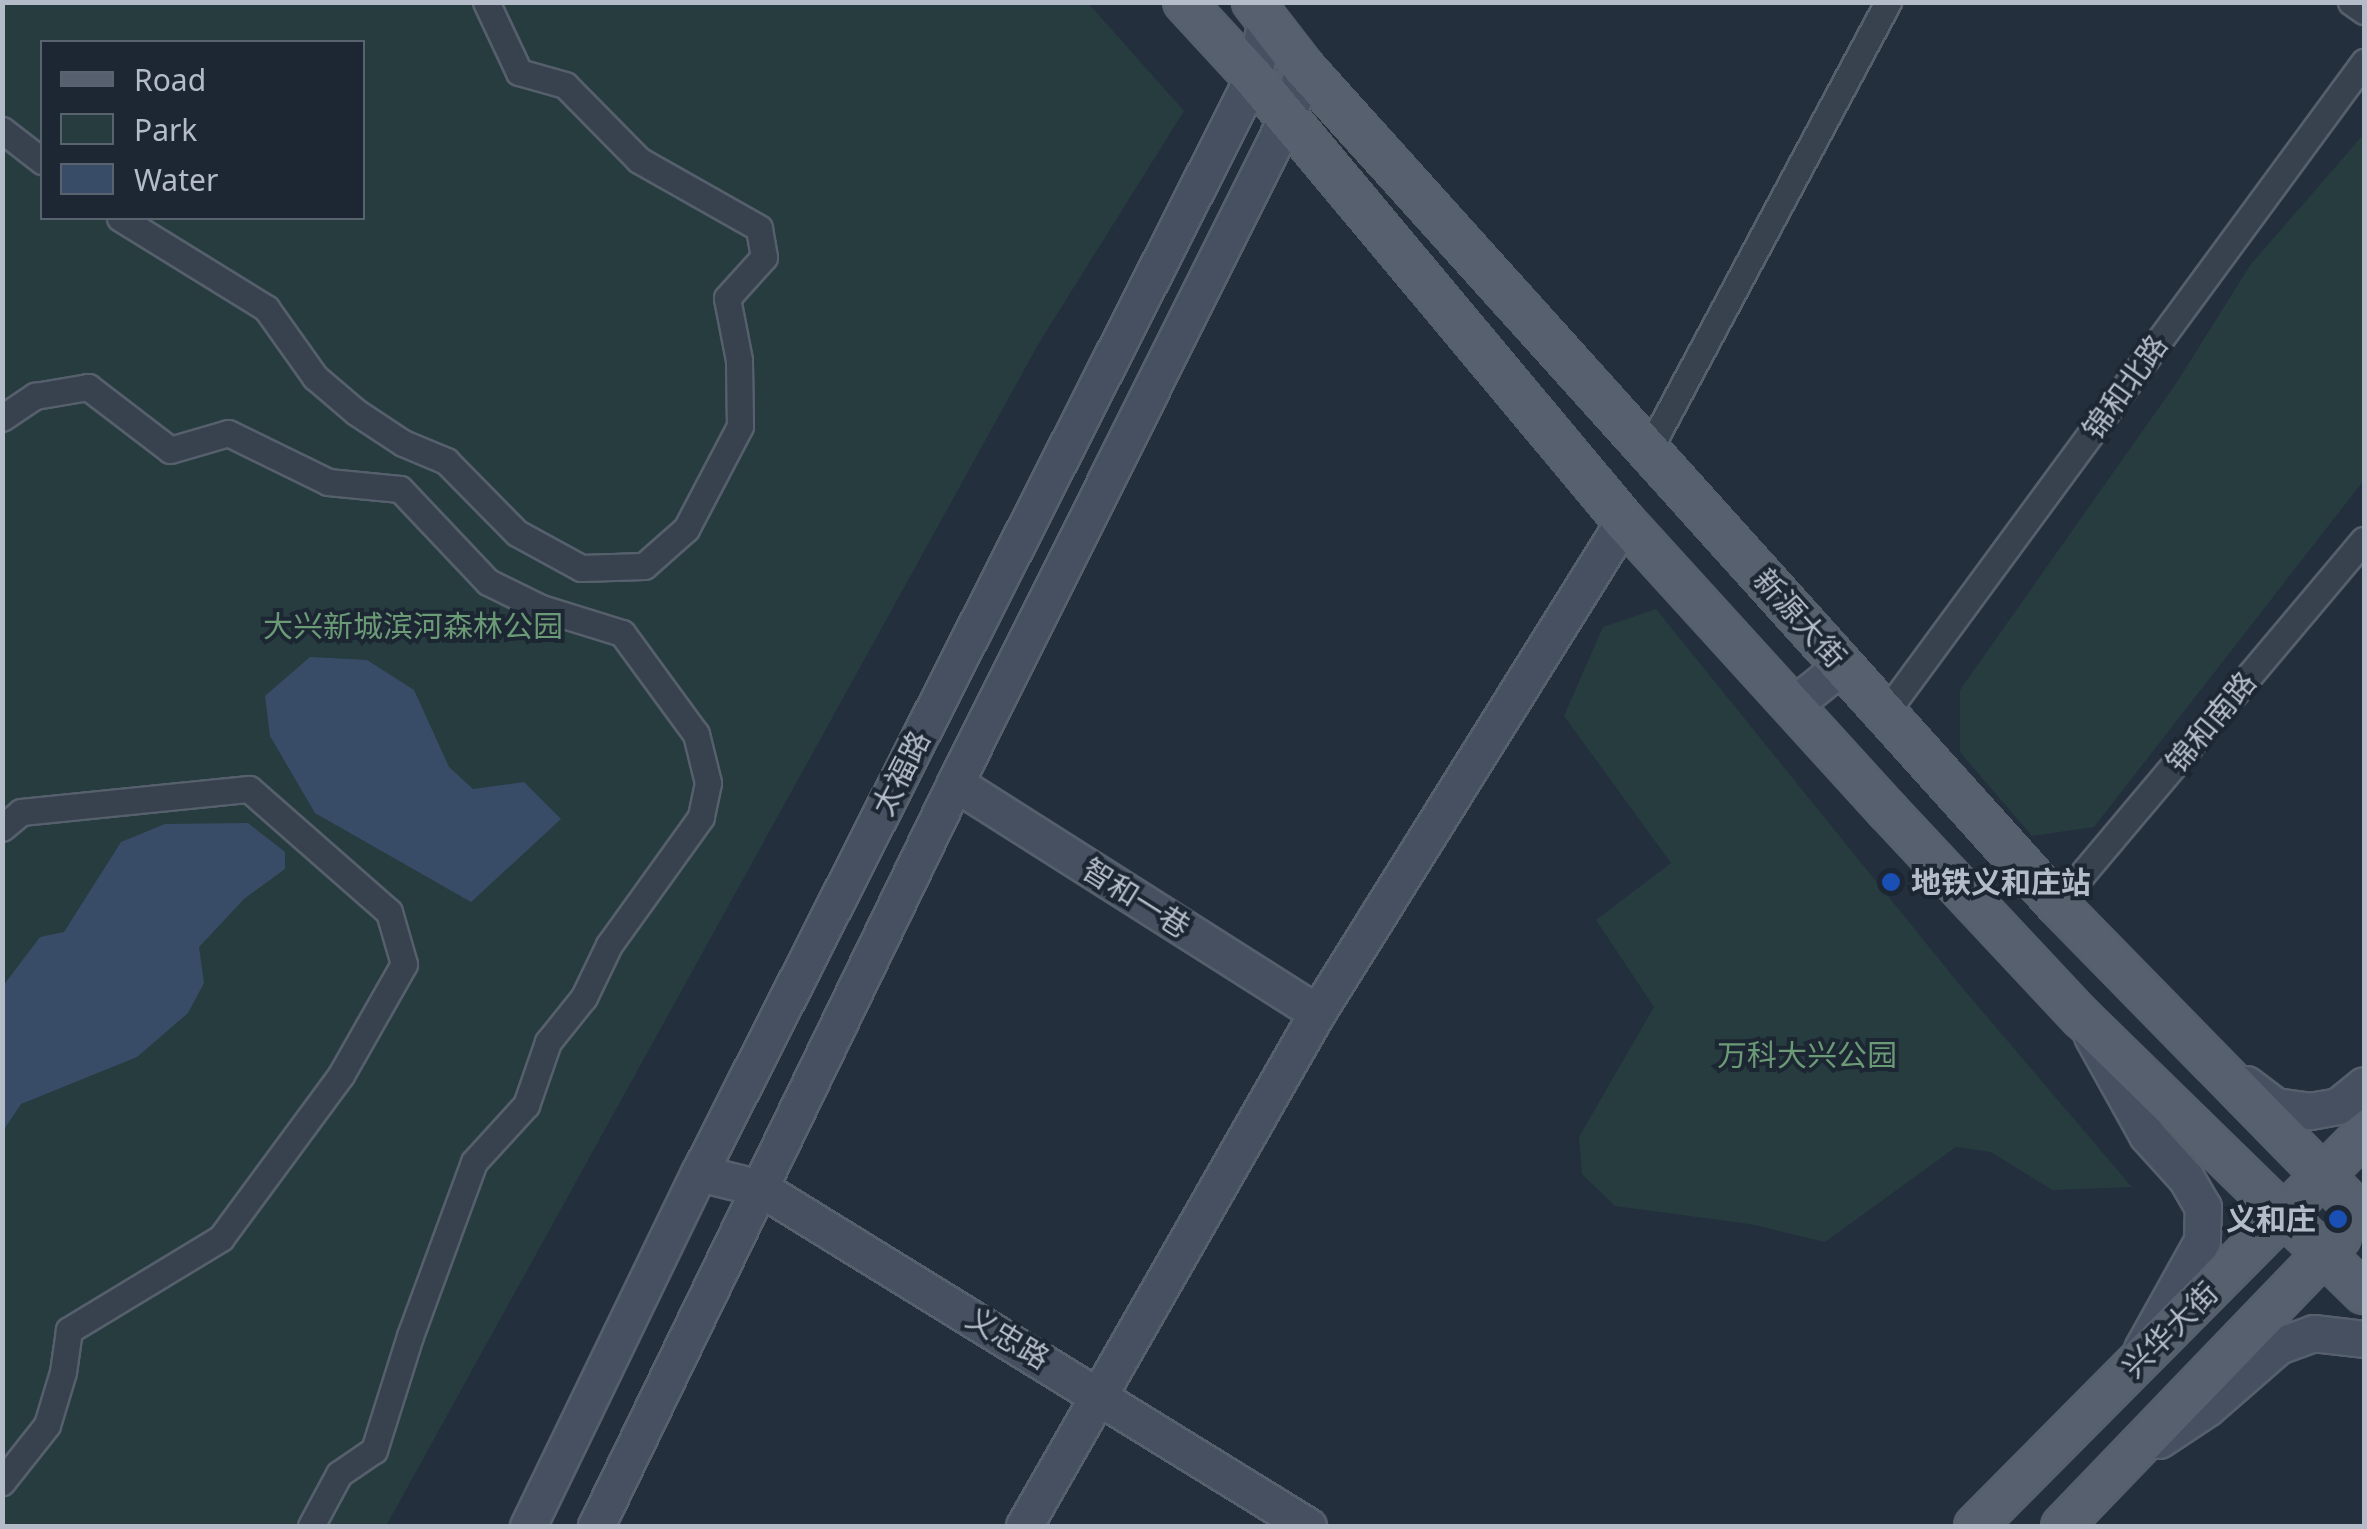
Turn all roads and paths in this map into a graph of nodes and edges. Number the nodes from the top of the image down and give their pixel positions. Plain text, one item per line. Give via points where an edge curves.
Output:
1 (486, 2) edge
2 (1184, 2) edge
3 (1888, 2) edge
4 (2351, 2) edge
5 (1260, 10) edge
6 (2364, 11) edge
7 (2364, 62) edge
8 (1304, 68) junction
9 (1253, 77) junction
10 (1286, 119) junction
11 (2, 130) edge
12 (40, 159) edge
13 (123, 220) edge
14 (2, 418) edge
15 (1648, 451) junction
16 (1624, 521) junction
17 (2364, 540) edge
18 (1843, 665) junction
19 (1792, 706) junction
20 (1886, 712) junction
21 (955, 783) junction
22 (2, 828) edge
23 (2058, 904) junction
24 (1317, 1012) junction
25 (2082, 1017) junction
26 (2182, 1031) junction
27 (2364, 1085) edge
28 (2364, 1134) edge
29 (699, 1173) junction
30 (2324, 1176) junction
31 (760, 1188) junction
32 (2363, 1214) edge
33 (2282, 1217) junction
34 (2322, 1256) junction
35 (2364, 1294) edge
36 (2364, 1339) edge
37 (2132, 1368) junction
38 (1099, 1393) junction
39 (2121, 1466) junction
40 (2, 1482) edge
41 (311, 1526) edge
42 (528, 1526) edge
43 (596, 1526) edge
44 (1024, 1526) edge
45 (1308, 1526) edge
46 (1976, 1526) edge
47 (2062, 1526) edge

1 - 13 street via 519,72 565,85 639,160 759,228 764,257 726,298 740,360 740,426 686,530 644,566 581,568 517,533 446,461 403,443 315,377 266,308
2 - 9 main road
3 - 15 street
4 - 6 street
5 - 8 main road, 新源大街
5 - 9 main road, 太福路
7 - 20 street, 锦和北路
8 - 10 main road, 太福路
8 - 15 main road, 新源大街
9 - 10 main road
9 - 29 main road, 太福路
10 - 16 main road
10 - 21 main road, 太福路
11 - 12 street
14 - 41 street via 34,396 88,388 170,450 228,433 328,482 400,489 488,582 540,608 622,632 696,734 708,783 701,817 609,945 584,998 548,1042 526,1105 474,1162 374,1450 339,1474
15 - 18 main road, 新源大街
16 - 19 main road
16 - 24 main road
17 - 23 street, 锦和南路
18 - 19 main road
18 - 20 main road, 新源大街
19 - 25 main road
20 - 23 main road, 新源大街
21 - 24 main road, 智和一巷
21 - 31 main road, 太福路
22 - 40 street via 21,812 249,789 390,912 404,964 342,1075 220,1238 69,1330 47,1425
23 - 26 main road, 新源大街
24 - 38 main road
25 - 33 main road
25 - 37 main road via 2147,1136 2203,1207 2202,1241
26 - 27 main road via 2275,1106 2338,1106
26 - 30 main road, 新源大街
28 - 30 main road, 兴华大街
29 - 31 main road, 义忠路
29 - 42 main road, 太福路
30 - 32 main road, 新源大街
30 - 33 main road, 兴华大街
31 - 38 main road, 义忠路
31 - 43 main road, 太福路
32 - 34 main road, 兴华大街
33 - 34 main road
33 - 37 main road, 兴华大街
34 - 35 main road
34 - 39 main road, 兴华大街
36 - 39 main road via 2314,1334 2278,1346 2207,1408
37 - 46 main road, 兴华大街
38 - 44 main road
38 - 45 main road, 义忠路
39 - 47 main road, 兴华大街

